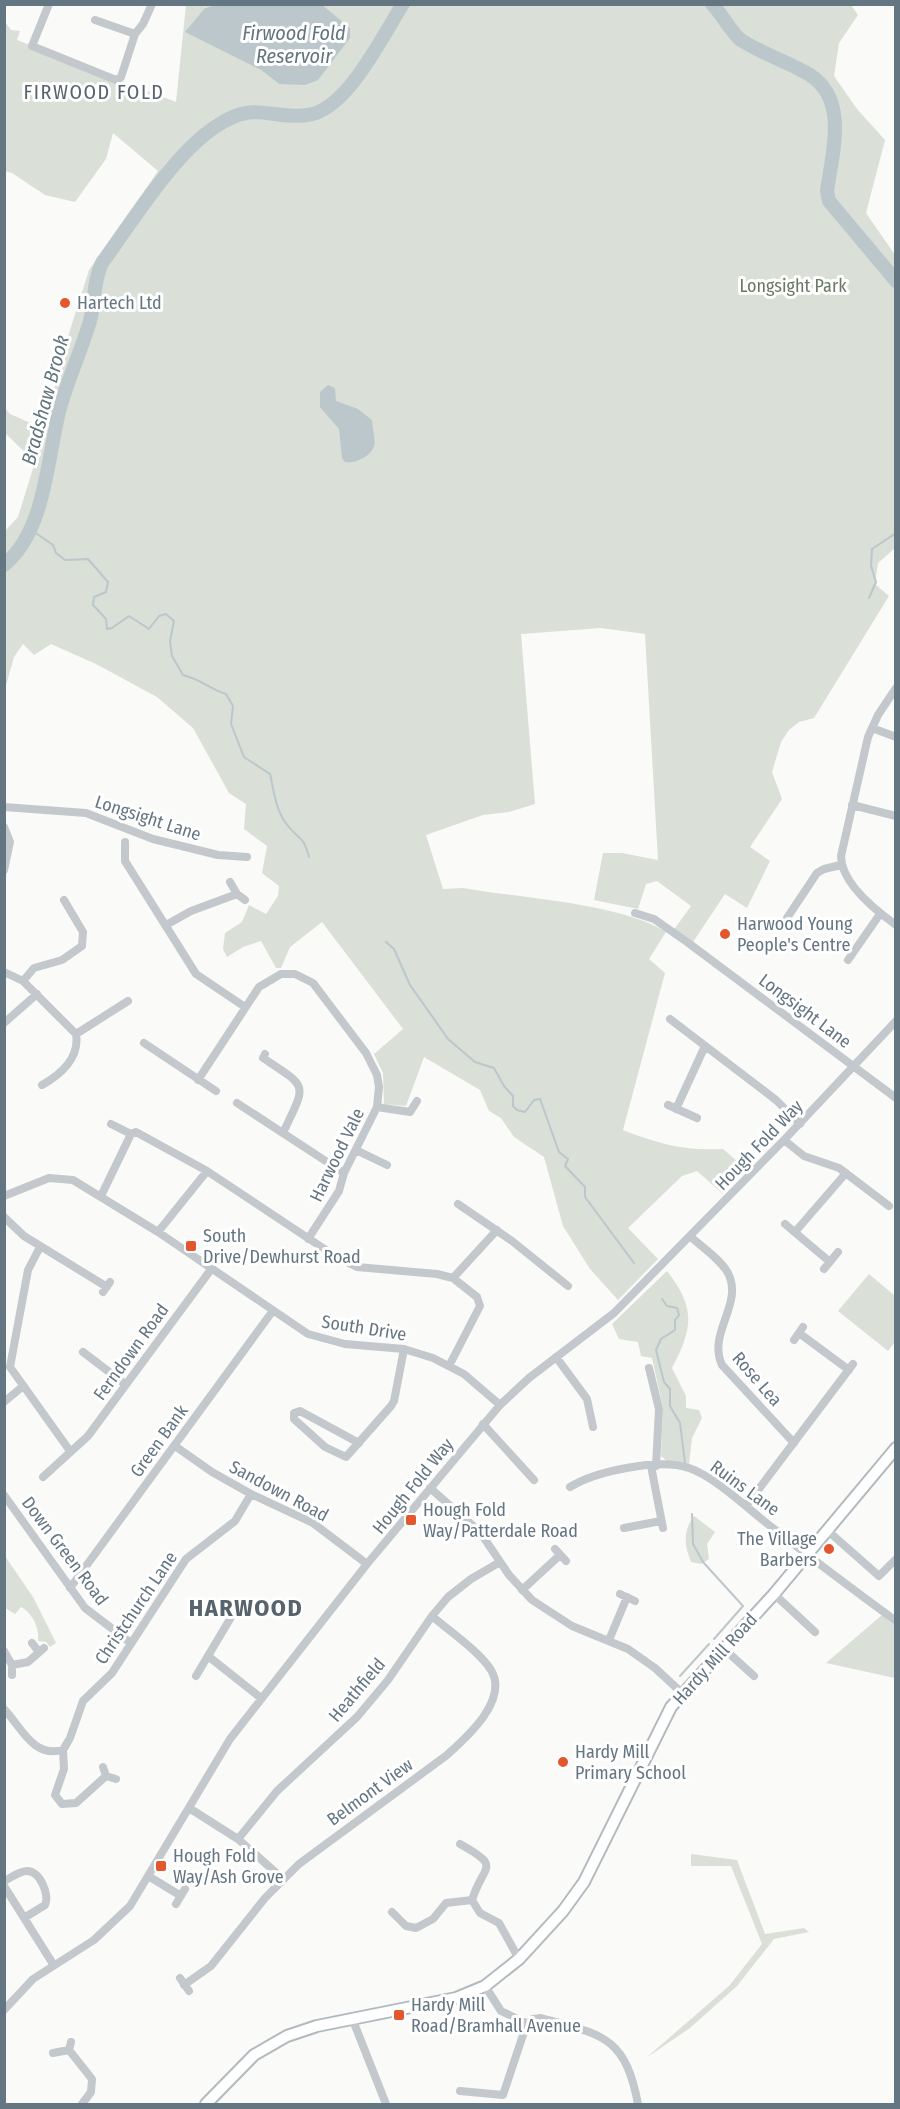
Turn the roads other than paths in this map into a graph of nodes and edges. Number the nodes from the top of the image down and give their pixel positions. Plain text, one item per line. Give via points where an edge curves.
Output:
1 (49, 4) edge
2 (152, 4) edge
3 (95, 20) dead end
4 (135, 34) junction
5 (896, 688) edge
6 (872, 728) junction
7 (896, 737) edge
8 (852, 805) junction
9 (4, 807) edge
10 (896, 816) edge
11 (4, 827) edge
12 (122, 846) dead end
13 (247, 857) dead end
14 (841, 865) junction
15 (4, 870) edge
16 (230, 882) dead end
17 (237, 894) junction
18 (245, 900) dead end
19 (63, 904) dead end
20 (634, 913) dead end
21 (880, 914) junction
22 (786, 919) dead end
23 (166, 925) junction
24 (896, 925) edge
25 (846, 962) dead end
26 (4, 972) edge
27 (23, 981) junction
28 (37, 994) junction
29 (116, 996) dead end
30 (245, 1007) junction
31 (669, 1020) dead end
32 (896, 1020) edge
33 (4, 1023) edge
34 (76, 1034) junction
35 (144, 1043) dead end
36 (705, 1046) junction
37 (265, 1054) dead end
38 (854, 1067) junction
39 (46, 1072) dead end
40 (51, 1080) junction
41 (198, 1080) junction
42 (42, 1085) dead end
43 (216, 1091) dead end
44 (896, 1098) edge
45 (417, 1101) dead end
46 (237, 1102) dead end
47 (668, 1105) dead end
48 (377, 1107) junction
49 (676, 1109) junction
50 (696, 1118) dead end
51 (111, 1124) dead end
52 (800, 1124) junction
53 (283, 1133) junction
54 (131, 1134) junction
55 (784, 1140) junction
56 (356, 1150) junction
57 (387, 1166) dead end
58 (207, 1171) junction
59 (344, 1173) junction
60 (846, 1173) junction
61 (4, 1196) edge
62 (101, 1196) junction
63 (458, 1204) dead end
64 (885, 1206) dead end
65 (4, 1217) edge
66 (785, 1224) dead end
67 (497, 1230) junction
68 (158, 1232) junction
69 (795, 1232) junction
70 (691, 1237) junction
71 (308, 1239) junction
72 (40, 1246) junction
73 (838, 1252) dead end
74 (212, 1268) junction
75 (453, 1278) junction
76 (568, 1286) dead end
77 (107, 1287) dead end
78 (272, 1312) junction
79 (799, 1334) dead end
80 (404, 1349) junction
81 (84, 1352) dead end
82 (556, 1357) junction
83 (449, 1366) junction
84 (649, 1368) dead end
85 (125, 1384) junction
86 (22, 1387) junction
87 (4, 1402) edge
88 (500, 1405) junction
89 (483, 1424) junction
90 (594, 1428) dead end
91 (359, 1443) junction
92 (794, 1443) junction
93 (175, 1446) junction
94 (896, 1448) edge
95 (70, 1451) junction
96 (654, 1466) junction
97 (541, 1473) dead end
98 (43, 1476) dead end
99 (570, 1487) dead end
100 (430, 1488) junction
101 (251, 1494) junction
102 (4, 1495) edge
103 (746, 1506) junction
104 (624, 1528) dead end
105 (828, 1531) junction
106 (560, 1555) dead end
107 (808, 1555) junction
108 (896, 1559) edge
109 (500, 1562) junction
110 (368, 1564) junction
111 (70, 1587) junction
112 (522, 1590) junction
113 (774, 1594) junction
114 (627, 1598) dead end
115 (221, 1606) dead end
116 (432, 1616) junction
117 (896, 1621) edge
118 (815, 1632) dead end
119 (609, 1640) junction
120 (32, 1643) dead end
121 (131, 1643) junction
122 (723, 1648) junction
123 (4, 1651) edge
124 (208, 1656) junction
125 (12, 1665) junction
126 (12, 1675) dead end
127 (196, 1676) dead end
128 (754, 1676) dead end
129 (682, 1693) junction
130 (261, 1698) junction
131 (16, 1706) dead end
132 (6, 1711) edge
133 (63, 1750) junction
134 (103, 1767) dead end
135 (106, 1776) junction
136 (116, 1779) dead end
137 (189, 1808) junction
138 (238, 1839) junction
139 (460, 1844) dead end
140 (150, 1877) junction
141 (283, 1879) junction
142 (4, 1881) edge
143 (4, 1886) edge
144 (472, 1900) junction
145 (176, 1904) dead end
146 (392, 1912) dead end
147 (24, 1918) junction
148 (519, 1959) junction
149 (53, 1964) junction
150 (184, 1985) dead end
151 (485, 1986) junction
152 (4, 2010) edge
153 (352, 2018) junction
154 (525, 2025) junction
155 (53, 2054) dead end
156 (460, 2091) dead end
157 (82, 2104) edge
158 (206, 2104) edge
159 (386, 2104) edge
160 (638, 2104) edge

1 - 4 street via 32,46 116,80 121,77
2 - 4 street
3 - 4 street
5 - 6 street
6 - 7 street
6 - 8 street
8 - 10 street
8 - 14 street
9 - 13 street, Longsight Lane via 81,812 153,839 218,855
11 - 15 street via 10,842
12 - 23 street via 125,861
14 - 21 street
14 - 22 street via 817,873
16 - 17 street
17 - 18 street
17 - 23 street via 190,911
19 - 27 street via 83,932 82,946 62,960 34,968
20 - 38 street, Longsight Lane via 673,931
21 - 24 street
21 - 25 street
23 - 30 street via 196,974
26 - 27 street
27 - 28 street
28 - 33 street
28 - 34 street
29 - 34 street via 124,1003
30 - 41 street, Harwood Vale
30 - 48 street, Harwood Vale via 259,987 276,975 295,974 313,983 374,1065 379,1087
31 - 36 street
32 - 38 street, Hough Fold Way
34 - 40 street via 77,1045 63,1072
35 - 41 street
36 - 49 street
36 - 52 street via 776,1100
37 - 53 street via 263,1058 296,1080 301,1089
38 - 44 street, Longsight Lane
38 - 52 street, Hough Fold Way
39 - 40 street
40 - 42 street
41 - 43 street
45 - 48 street via 410,1112
46 - 53 street
47 - 49 street
48 - 56 street, Harwood Vale
49 - 50 street
51 - 54 street
52 - 55 street, Hough Fold Way
53 - 59 street
54 - 58 street via 138,1133
54 - 62 street
55 - 60 street via 804,1156
55 - 70 street, Hough Fold Way
56 - 57 street
56 - 59 street, Harwood Vale
58 - 68 street
58 - 71 street
59 - 71 street, Harwood Vale via 333,1203
60 - 64 street
60 - 69 street
61 - 62 street, South Drive via 57,1177 73,1180
62 - 68 street, South Drive
63 - 67 street
65 - 72 street
66 - 69 street
67 - 75 street
67 - 76 street via 554,1279
68 - 74 street, South Drive
69 - 73 street via 827,1265
70 - 82 street, Hough Fold Way via 614,1313
70 - 92 street, Rose Lea via 724,1267 731,1280 731,1302 718,1340 718,1357
71 - 75 street via 357,1267
72 - 77 street
72 - 86 street via 28,1270 9,1358 11,1371
74 - 78 street, South Drive
74 - 85 street, Ferndown Road
75 - 83 street via 477,1297 480,1306
78 - 80 street, South Drive via 320,1339
78 - 93 street, Green Bank
79 - 92 street via 851,1367
80 - 83 street, South Drive
80 - 91 street via 394,1401
81 - 85 street
82 - 88 street, Hough Fold Way
82 - 90 street via 587,1399
83 - 88 street, South Drive via 475,1382
84 - 96 street via 659,1409
85 - 95 street, Ferndown Road via 88,1436
86 - 87 street
86 - 95 street
88 - 89 street, Hough Fold Way
89 - 97 street via 532,1482
89 - 100 street, Hough Fold Way
91 - 91 street via 342,1457 303,1428 294,1419 294,1413 300,1412
92 - 103 street
93 - 101 street, Sandown Road
93 - 111 street, Green Bank
94 - 105 main road, Hardy Mill Road
95 - 98 street, Ferndown Road
96 - 99 street, Ruins Lane via 593,1475
96 - 103 street, Ruins Lane via 690,1468
96 - 104 street via 662,1524
100 - 109 street via 480,1532
100 - 110 street, Hough Fold Way
101 - 110 street, Sandown Road via 314,1523
101 - 121 street, Christchurch Lane via 235,1521 186,1559
102 - 111 street, Down Green Road
103 - 107 street, Ruins Lane
105 - 107 main road, Hardy Mill Road
105 - 108 street via 879,1576
106 - 112 street
107 - 113 main road, Hardy Mill Road
107 - 117 street, Ruins Lane
109 - 112 street
109 - 116 street, Heathfield via 459,1587
110 - 130 street, Hough Fold Way
111 - 121 street, Down Green Road via 97,1618
112 - 119 street via 559,1619
113 - 118 street
113 - 122 main road, Hardy Mill Road
114 - 119 street
115 - 124 street via 233,1614
116 - 138 street, Heathfield via 357,1717 276,1791
116 - 141 street, Belmont View via 492,1671 495,1688 490,1706 447,1755 327,1841
119 - 129 street via 642,1658
120 - 125 street via 41,1650 28,1662
121 - 133 street, Christchurch Lane via 112,1673 83,1701
122 - 128 street
122 - 129 main road, Hardy Mill Road
123 - 125 street
124 - 127 street
124 - 130 street
125 - 126 street
129 - 148 main road, Hardy Mill Road via 662,1721 584,1882
130 - 137 street, Hough Fold Way via 230,1739
131 - 132 street
132 - 133 street via 36,1748 52,1753
133 - 135 street, Christchurch Lane via 64,1769 55,1795 62,1804 76,1803
134 - 135 street
135 - 136 street
137 - 138 street
137 - 140 street, Hough Fold Way
138 - 141 street
139 - 144 street via 484,1859 487,1868
140 - 145 street via 183,1892
140 - 149 street, Hough Fold Way via 114,1923
141 - 150 street, Belmont View via 230,1946
142 - 147 street via 31,1872 47,1893 45,1905
143 - 147 street
144 - 146 street via 446,1903 433,1919 416,1928 406,1926 402,1916
144 - 148 street via 480,1913 499,1923
147 - 149 street
148 - 151 main road, Hardy Mill Road
149 - 152 street, Hough Fold Way via 27,1984
151 - 153 main road, Hardy Mill Road via 429,2005
151 - 154 street via 501,2011
153 - 158 main road, Hardy Mill Road via 301,2031 263,2049
153 - 159 street
154 - 156 street via 503,2095
154 - 160 street via 542,2018 606,2039 629,2067
155 - 157 street via 70,2046 96,2081

